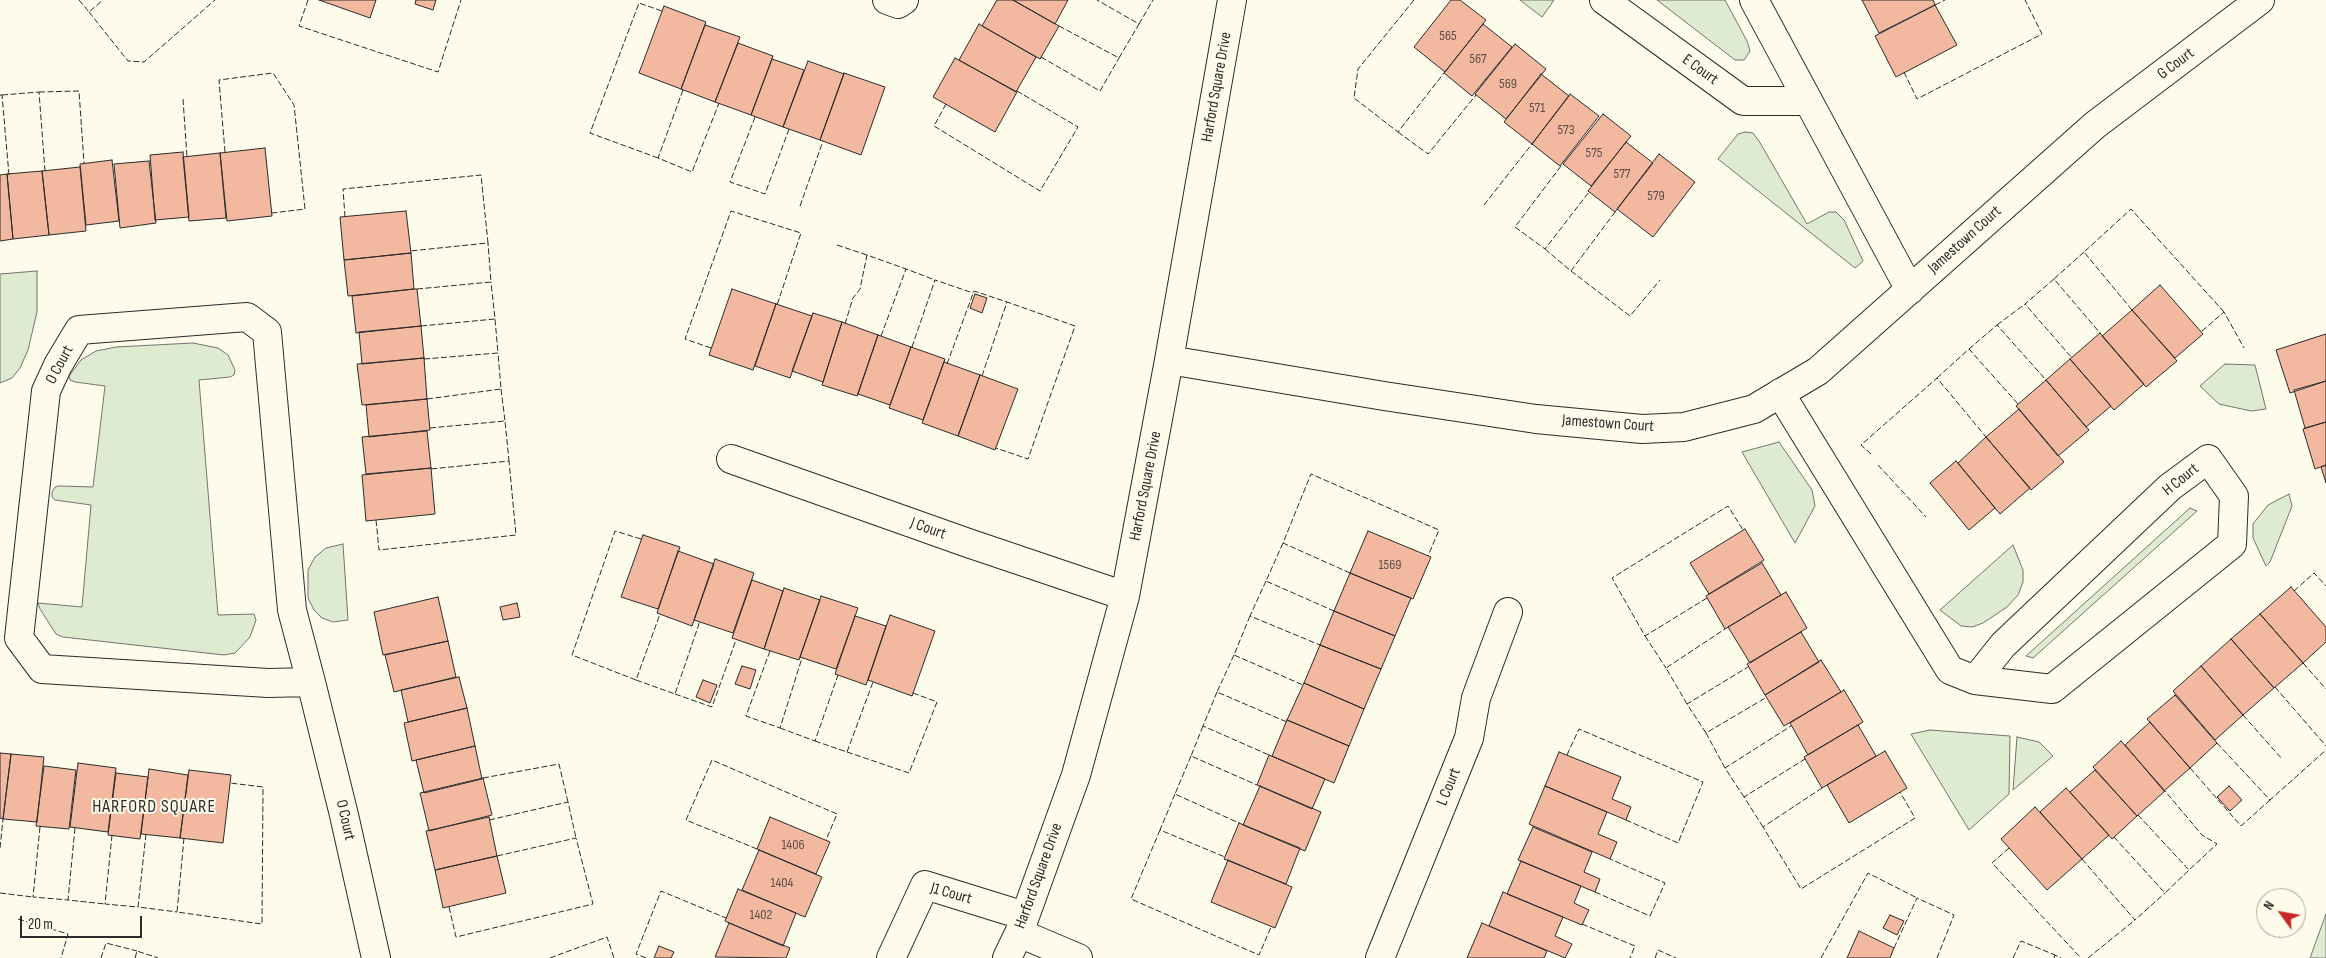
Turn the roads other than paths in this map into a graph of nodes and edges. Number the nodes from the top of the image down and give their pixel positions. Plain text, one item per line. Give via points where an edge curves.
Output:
1 (886, 0) edge
2 (904, 0) edge
3 (1232, 0) edge
4 (1604, 0) edge
5 (1754, 0) edge
6 (2258, 1) edge
7 (1808, 101) junction
8 (2095, 125) joint
9 (1910, 290) junction
10 (1169, 360) junction
11 (1780, 393) junction
12 (731, 459) dead end
13 (1125, 596) junction
14 (1508, 612) dead end
15 (1975, 680) junction
16 (311, 682) junction
17 (1022, 924) junction
18 (376, 958) edge
19 (891, 958) edge
20 (1007, 958) edge
21 (1078, 958) edge
22 (1380, 958) edge

1 - 2 street via 898,4
3 - 10 street, Harford Square Drive
4 - 7 street, E Court via 1743,101
5 - 7 street
6 - 8 street, G Court
7 - 9 street
8 - 9 street, Jamestown Court
9 - 11 street, Jamestown Court via 1818,371
10 - 11 street, Jamestown Court via 1536,419 1642,429 1684,427 1710,421 1754,409
10 - 13 street, Harford Square Drive
11 - 15 street, H Court via 1950,670
12 - 13 street, J Court
13 - 17 street, Harford Square Drive via 1076,775
14 - 22 street, L Court via 1476,698 1469,738
15 - 15 street, H Court via 2052,689 2232,544 2234,496 2208,459 2170,487 2003,645
16 - 16 street, O Court via 292,610 267,332 248,317 79,330 46,391 19,638 42,669 268,683
16 - 18 street, O Court
17 - 19 street, J1 Court via 925,885
17 - 20 street, Harford Square Drive
17 - 21 street

